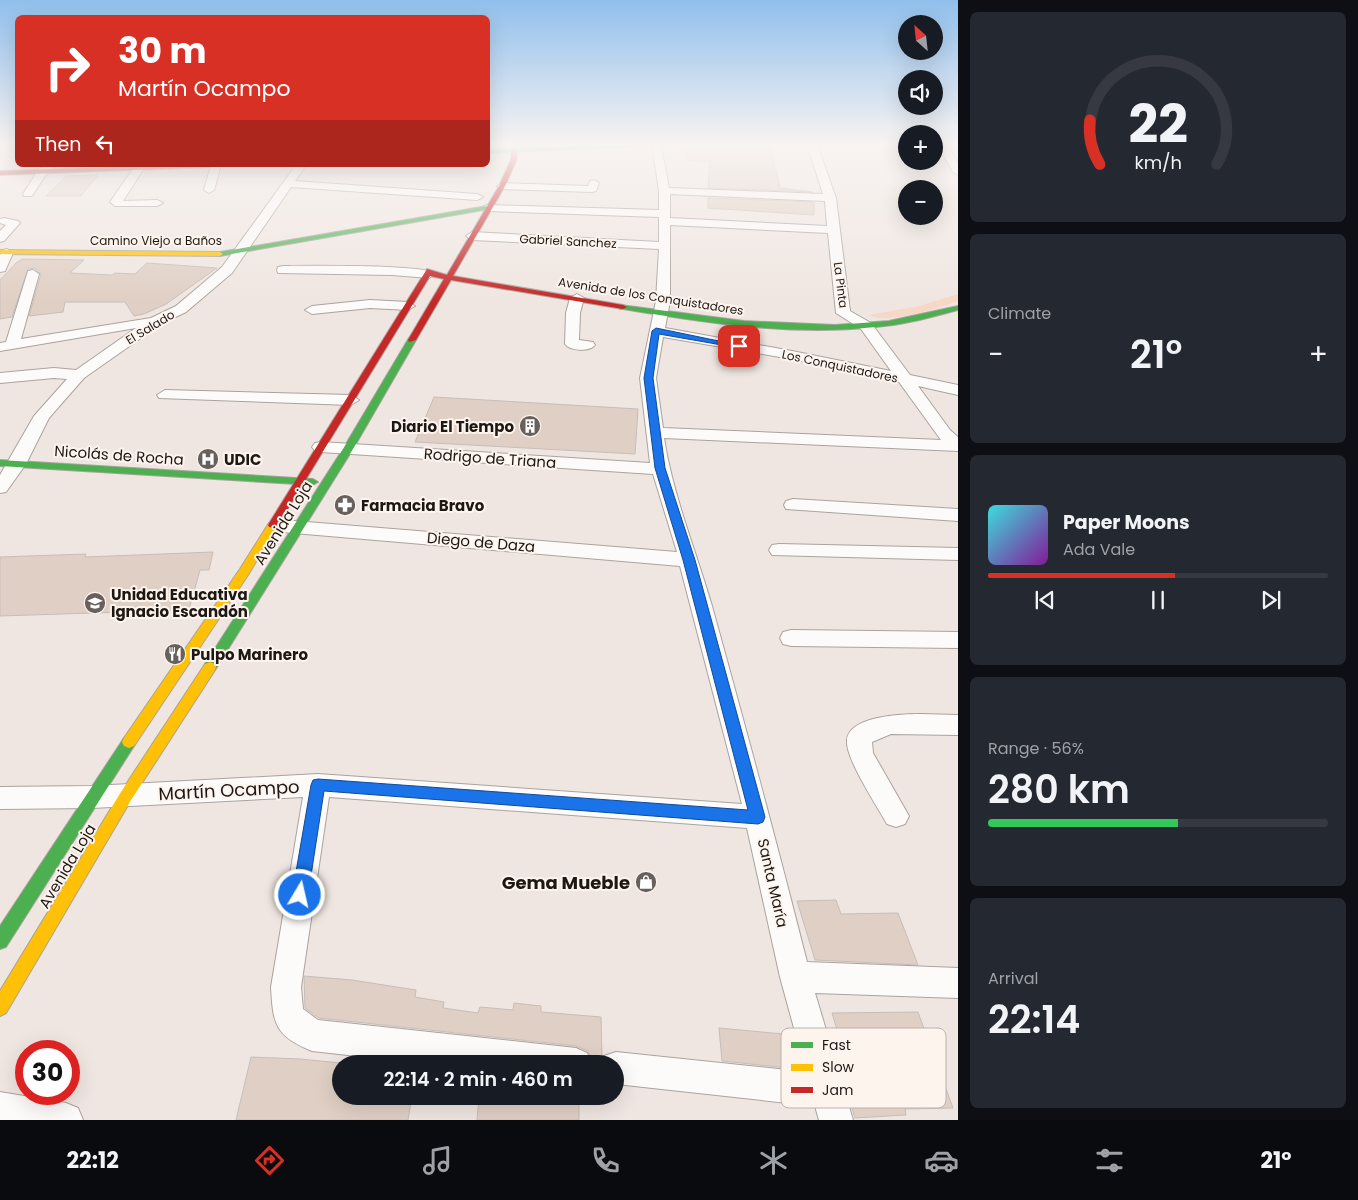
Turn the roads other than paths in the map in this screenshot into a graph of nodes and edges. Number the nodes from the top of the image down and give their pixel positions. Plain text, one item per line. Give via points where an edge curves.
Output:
1 (120, 196) edge
2 (279, 196) edge
3 (477, 196) edge
4 (495, 196) edge
5 (664, 196) edge
6 (789, 196) edge
7 (830, 198) joint
8 (157, 203) dead end
9 (487, 208) junction
10 (469, 210) junction
11 (664, 218) junction
12 (4, 221) dead end
13 (460, 225) dead end
14 (835, 230) junction
15 (472, 236) junction
16 (0, 238) edge
17 (665, 246) junction
18 (239, 252) junction
19 (3, 253) edge
20 (445, 263) junction
21 (469, 267) dead end
22 (0, 268) edge
23 (283, 270) dead end
24 (33, 274) dead end
25 (429, 274) junction
26 (447, 277) junction
27 (577, 298) junction
28 (408, 306) junction
29 (661, 309) junction
30 (312, 310) dead end
31 (860, 311) dead end
32 (956, 311) edge
33 (838, 313) junction
34 (156, 321) junction
35 (866, 326) junction
36 (588, 345) dead end
37 (6, 346) edge
38 (79, 375) junction
39 (0, 378) edge
40 (906, 379) junction
41 (958, 390) edge
42 (165, 395) dead end
43 (351, 400) junction
44 (655, 433) junction
45 (958, 446) edge
46 (321, 447) junction
47 (348, 449) junction
48 (9, 463) edge
49 (660, 468) junction
50 (298, 482) junction
51 (325, 483) junction
52 (0, 488) edge
53 (793, 505) dead end
54 (958, 515) edge
55 (273, 525) junction
56 (297, 527) junction
57 (779, 550) dead end
58 (958, 554) edge
59 (689, 560) junction
60 (791, 638) dead end
61 (958, 640) edge
62 (958, 725) edge
63 (318, 785) junction
64 (126, 796) junction
65 (92, 797) junction
66 (0, 798) edge
67 (896, 816) dead end
68 (758, 817) junction
69 (0, 941) edge
70 (795, 977) junction
71 (958, 982) edge
72 (0, 1007) edge
73 (809, 1028) edge
74 (497, 1055) edge
75 (624, 1069) edge
76 (781, 1097) edge
77 (0, 1109) edge
78 (66, 1120) edge

1 - 8 street via 116,202 119,204
2 - 18 street, El Salado
3 - 10 main road
4 - 9 main road, Avenida Loja
5 - 11 street, Santa María
6 - 7 street
7 - 14 street, La Pinta
9 - 10 main road, Camino Viejo a Baños
9 - 11 street
9 - 15 main road, Avenida Loja
10 - 13 main road
10 - 18 main road, Camino Viejo a Baños
11 - 14 street
11 - 17 street, Santa María
12 - 16 street via 14,223
14 - 33 street, La Pinta
15 - 17 street, Gabriel Sanchez
15 - 20 main road, Avenida Loja
17 - 29 street, Santa María
18 - 19 main road, Camino Viejo a Baños via 214,255
18 - 34 street, El Salado via 227,270 181,309
19 - 22 street
20 - 21 main road
20 - 25 main road, Avenida Loja
20 - 26 main road, Avenida Loja
23 - 25 street
24 - 37 street
25 - 26 main road, Avenida de los Conquistadores
25 - 28 main road, Avenida Loja
26 - 27 main road, Avenida de los Conquistadores
26 - 47 main road, Avenida Loja
27 - 29 main road, Avenida de los Conquistadores
27 - 36 street via 572,344
28 - 30 street via 370,304
28 - 43 main road, Avenida Loja
29 - 35 main road, Avenida de los Conquistadores via 780,328
29 - 40 street, Los Conquistadores via 792,355
29 - 44 street, Santa María via 648,378
31 - 33 main road
32 - 35 main road, Avenida de los Conquistadores
33 - 35 street, La Pinta
34 - 37 street
34 - 38 street, El Salado
35 - 40 street, La Pinta
38 - 39 street via 54,373
38 - 48 street, El Salado via 42,416
40 - 41 street, Los Conquistadores
40 - 45 street, La Pinta via 944,434
42 - 43 street
43 - 46 main road, Avenida Loja
44 - 45 street
44 - 49 street, Santa María
46 - 47 street, Rodrigo de Triana
46 - 50 main road, Avenida Loja
47 - 49 street, Rodrigo de Triana
47 - 51 main road, Avenida Loja
48 - 50 main road, Nicolás de Rocha
48 - 52 street, El Salado
49 - 59 street, Santa María
50 - 51 main road, Nicolás de Rocha
50 - 55 main road, Avenida Loja
51 - 56 main road, Avenida Loja
53 - 54 street
55 - 56 street, Diego de Daza
55 - 65 main road, Avenida Loja
56 - 59 street, Diego de Daza
56 - 64 main road, Avenida Loja
57 - 58 street
59 - 68 street, Santa María
60 - 61 street
62 - 67 street via 883,725 865,732 860,739 861,754
63 - 64 street, Martín Ocampo
63 - 68 street, Martín Ocampo
63 - 74 street via 286,986 288,1017 312,1034
64 - 65 street, Martín Ocampo
64 - 72 main road, Avenida Loja
65 - 66 street, Martín Ocampo
65 - 69 main road, Avenida Loja
68 - 70 street, Santa María
70 - 71 street
70 - 73 street, Santa María
75 - 76 street
77 - 78 street

